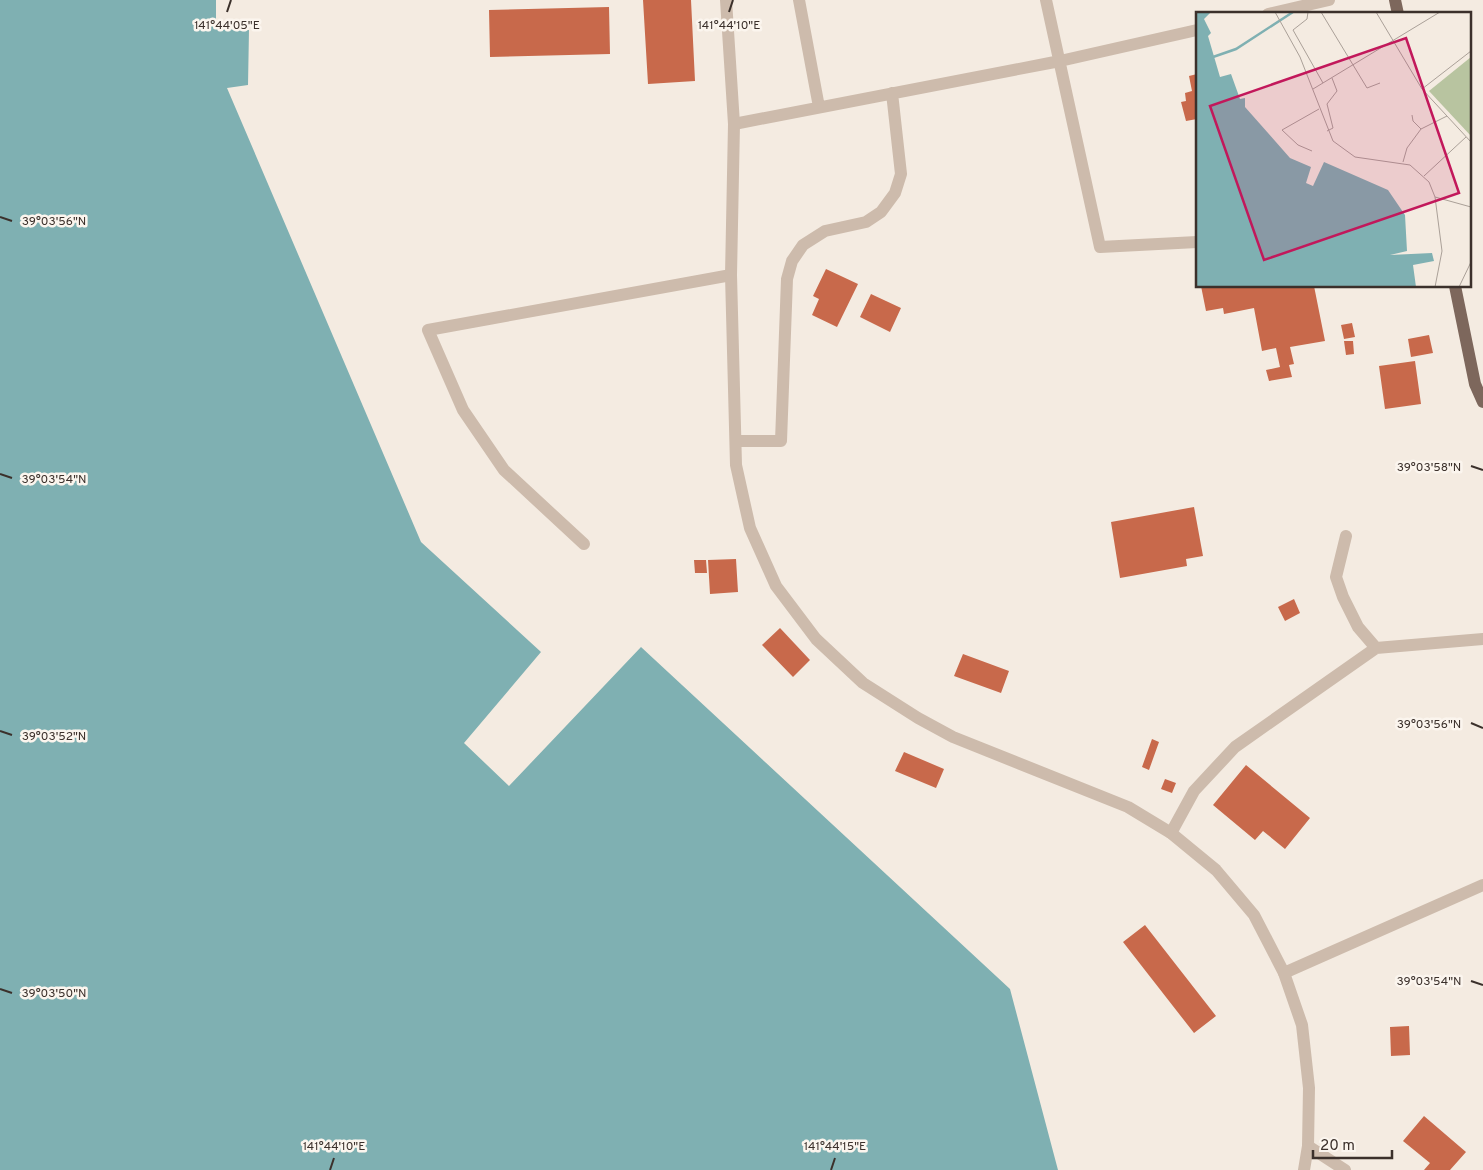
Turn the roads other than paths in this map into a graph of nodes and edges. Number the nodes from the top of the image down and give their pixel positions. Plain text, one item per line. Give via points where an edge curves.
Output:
1 (726, 0) edge
2 (798, 0) edge
3 (1046, 0) edge
4 (1329, 0) edge
5 (1277, 12) edge
6 (1196, 30) edge
7 (1060, 61) junction
8 (892, 93) junction
9 (819, 107) junction
10 (734, 124) junction
11 (1196, 242) edge
12 (731, 275) junction
13 (1456, 288) edge
14 (1479, 382) edge
15 (1483, 402) edge
16 (736, 441) junction
17 (1346, 536) dead end
18 (584, 544) dead end
19 (1483, 639) edge
20 (1376, 648) junction
21 (1171, 834) junction
22 (1483, 886) edge
23 (1284, 973) junction
24 (1308, 1146) junction
25 (1304, 1170) edge
26 (1345, 1170) edge

1 - 10 street
2 - 9 street
3 - 7 street
4 - 5 street
6 - 7 street
7 - 8 street
7 - 11 street via 1100,247
8 - 9 street
8 - 16 street via 901,174 895,193 882,212 866,222 825,231 803,245 792,261 787,280 780,441
9 - 10 street
10 - 12 street
12 - 16 street
12 - 18 street via 428,330 463,410 504,470
13 - 14 main road
14 - 15 main road
16 - 21 street via 736,465 750,528 776,586 816,639 864,684 953,737 1128,807
17 - 20 street via 1336,578 1358,626
19 - 20 street
20 - 21 street via 1235,746 1194,791
21 - 23 street via 1216,870 1254,915
22 - 23 street
23 - 24 street via 1302,1025 1309,1088
24 - 25 street
24 - 26 street

